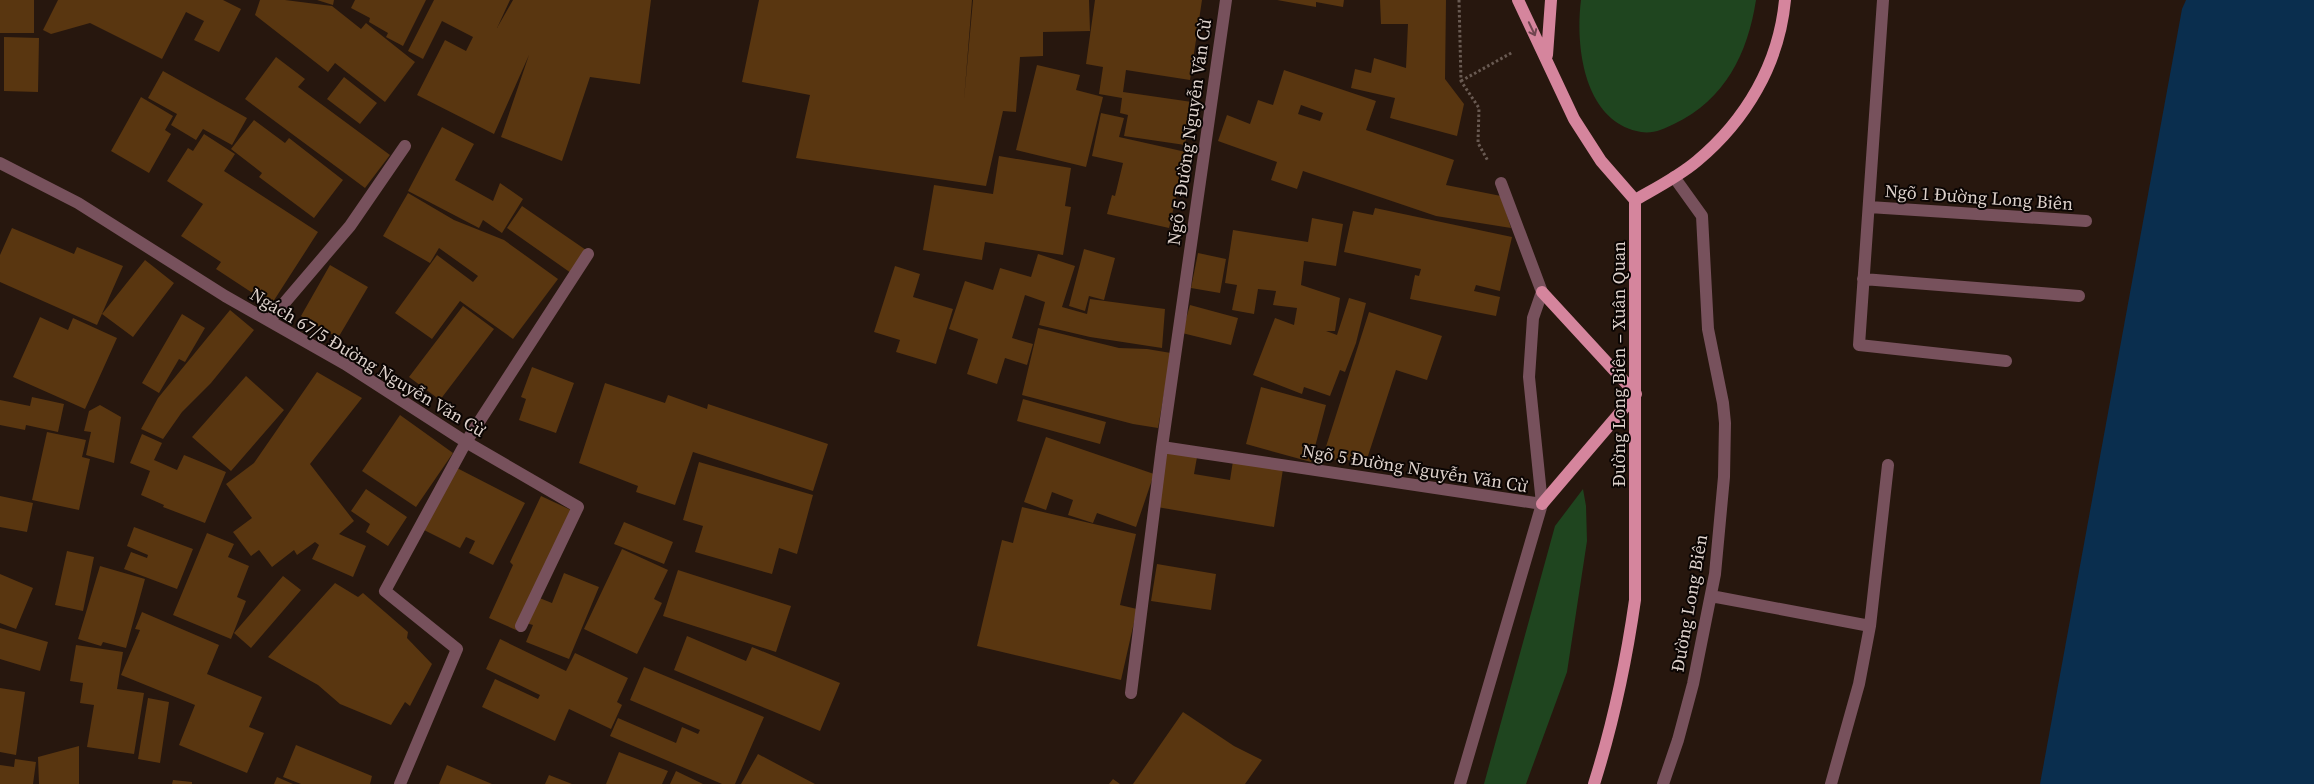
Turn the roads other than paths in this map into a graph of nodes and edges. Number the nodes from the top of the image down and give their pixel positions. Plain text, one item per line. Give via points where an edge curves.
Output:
1 (1226, 0) edge
2 (1518, 0) edge
3 (1551, 0) edge
4 (1785, 0) edge
5 (1883, 0) edge
6 (1547, 58) junction
7 (405, 146) dead end
8 (0, 164) edge
9 (1674, 177) junction
10 (1501, 183) road end
11 (1635, 200) junction
12 (1869, 207) junction
13 (2086, 221) dead end
14 (588, 254) dead end
15 (1863, 279) junction
16 (1542, 292) junction
17 (2079, 296) dead end
18 (268, 321) junction
19 (2006, 361) dead end
20 (1636, 394) junction
21 (466, 442) junction
22 (1162, 448) junction
23 (1888, 465) dead end
24 (1542, 504) junction
25 (1711, 596) junction
26 (521, 626) dead end
27 (1870, 626) junction
28 (1130, 693) dead end
29 (400, 784) edge
30 (1460, 784) edge
31 (1594, 784) edge
32 (1663, 784) edge
33 (1831, 784) edge

1 - 22 street, Ngõ 5 Đường Nguyễn Văn Cừ
2 -> 6 main road
3 - 6 main road
4 - 9 main road via 1778,43 1768,71 1753,96 1717,141 1696,162
5 - 12 street, Ngõ 1 Đường Long Biên
6 - 11 main road via 1563,100 1586,139
7 - 18 street via 350,226
8 - 18 street, Ngách 67/5 Đường Nguyễn Văn Cừ via 78,203
9 - 11 main road
9 - 25 street, Đường Long Biên via 1702,216 1708,329 1725,424 1720,526
10 - 16 street
11 - 20 main road, Đường Long Biên – Xuân Quan
12 - 13 street, Ngõ 1 Đường Long Biên
12 - 15 street, Ngõ 1 Đường Long Biên
14 - 21 street
15 - 17 street
15 - 19 street, Ngõ 1 Đường Long Biên via 1859,345
16 - 20 main road
16 - 24 street, Ngõ 5 Đường Nguyễn Văn Cừ via 1533,318 1529,377
18 - 21 street, Ngách 67/5 Đường Nguyễn Văn Cừ via 345,364
20 - 24 main road
20 - 31 main road, Đường Long Biên – Xuân Quan via 1635,600 1626,663 1608,741
21 - 26 street, Ngách 67/5 Đường Nguyễn Văn Cừ via 578,507
21 - 29 street via 384,591 457,649
22 - 24 street, Ngõ 5 Đường Nguyễn Văn Cừ
22 - 28 street, Ngõ 5 Đường Nguyễn Văn Cừ
23 - 27 street
24 - 30 street
25 - 27 street
25 - 32 street, Đường Long Biên via 1693,684
27 - 33 street via 1859,684

